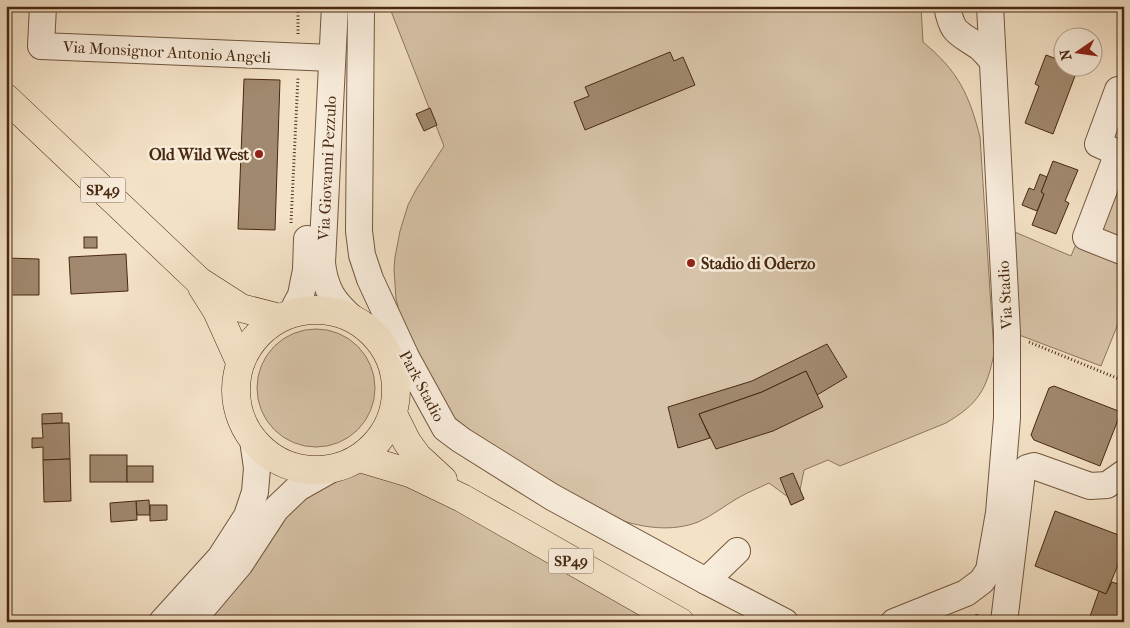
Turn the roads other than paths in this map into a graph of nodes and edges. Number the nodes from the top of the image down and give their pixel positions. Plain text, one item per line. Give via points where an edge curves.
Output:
1 (43, 6) edge
2 (318, 6) edge
3 (335, 6) edge
4 (360, 6) edge
5 (947, 6) edge
6 (953, 6) edge
7 (980, 6) edge
8 (990, 6) edge
9 (992, 60) junction
10 (316, 62) junction
11 (1118, 90) dead end
12 (6, 98) edge
13 (1124, 252) edge
14 (199, 281) junction
15 (285, 316) junction
16 (353, 319) junction
17 (240, 362) junction
18 (393, 414) junction
19 (253, 440) junction
20 (360, 458) junction
21 (330, 470) junction
22 (1124, 473) edge
23 (462, 498) junction
24 (737, 551) dead end
25 (706, 581) junction
26 (162, 622) edge
27 (191, 622) edge
28 (680, 622) edge
29 (785, 622) edge
30 (894, 622) edge
31 (1004, 622) edge

1 - 10 street, Via Monsignor Antonio Angeli via 41,46
2 - 10 street, Via Giovanni Pezzulo
3 - 10 street, Via Giovanni Pezzulo
4 - 25 street, Park Stadio via 359,232 362,255 406,357 444,428 552,497
5 - 9 street via 955,30 980,47
6 - 7 street via 964,12
8 - 9 street, Via Stadio
9 - 30 street, Via Stadio via 1007,333 1007,418 999,513 989,570 982,581 966,593
10 - 15 street, Via Giovanni Pezzulo via 306,270 301,295
10 - 16 street, Via Giovanni Pezzulo via 324,277 338,305
11 - 13 street via 1098,144 1118,152 1086,237
12 - 14 main road, SP49
14 - 15 main road, SP49 via 241,308
14 - 17 main road, SP49 via 217,310
15 - 16 main road, SP49 via 318,310
15 - 17 main road, SP49 via 263,329
16 - 18 main road, SP49 via 364,325 381,343 393,365 397,389
17 - 19 main road, SP49 via 236,403
18 - 20 main road, SP49 via 386,431
18 - 23 main road, SP49 via 418,457
19 - 21 main road, SP49 via 268,455 287,466 308,471
19 - 26 street via 257,468 255,492 247,516 220,558
20 - 21 main road, SP49
20 - 23 main road, SP49 via 410,473
21 - 27 street via 298,488 276,509 240,564
22 - 31 street via 1107,485 1090,486 1034,466 1022,474
23 - 28 main road, SP49
24 - 25 street
25 - 29 street, Park Stadio

